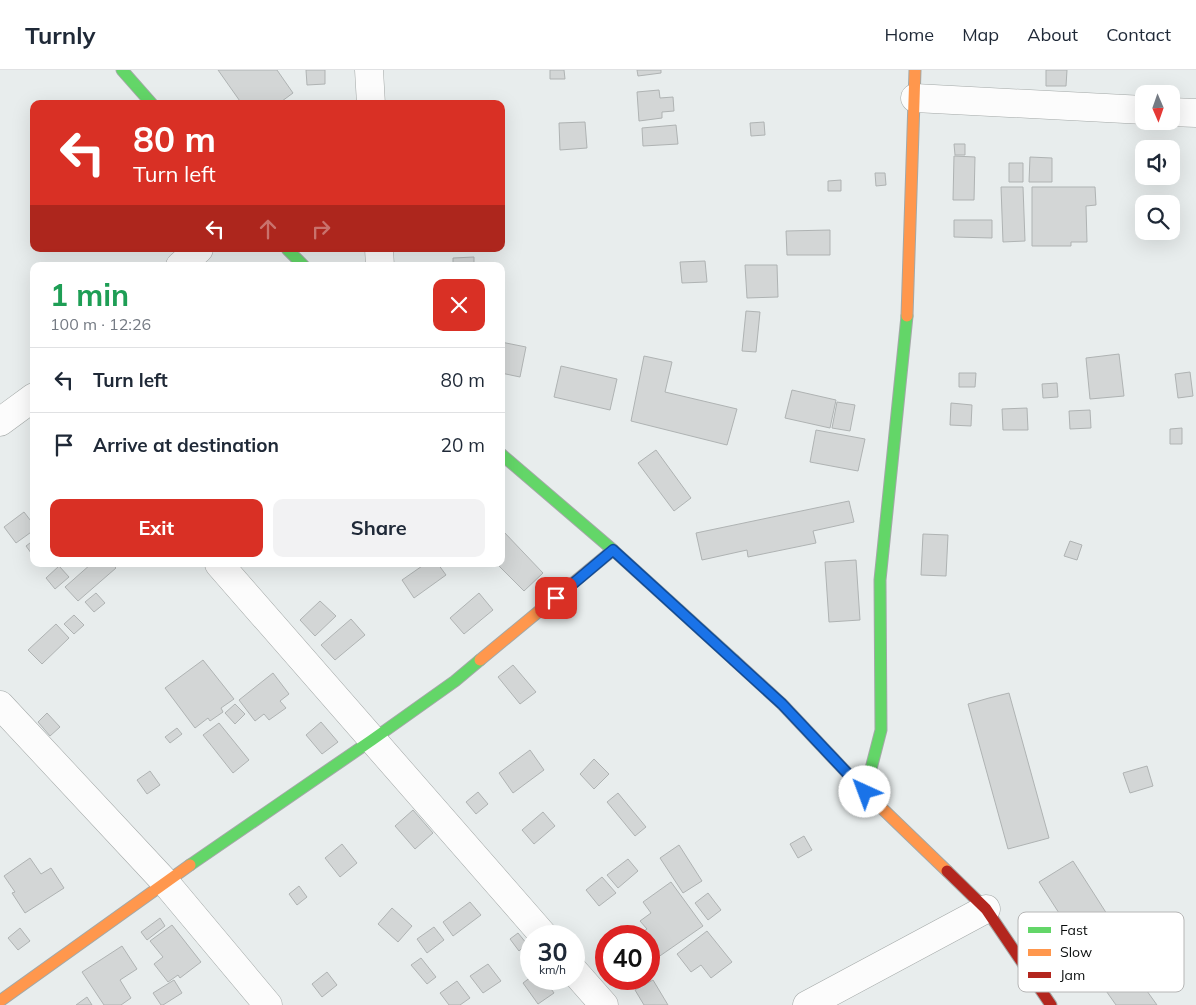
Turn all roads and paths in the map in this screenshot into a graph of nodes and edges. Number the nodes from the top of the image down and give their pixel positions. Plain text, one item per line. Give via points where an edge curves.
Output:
1 (369, 70) edge
2 (915, 70) edge
3 (129, 74) edge
4 (915, 98) junction
5 (149, 100) edge
6 (371, 100) edge
7 (1135, 110) edge
8 (1180, 112) edge
9 (1196, 113) edge
10 (196, 252) edge
11 (290, 252) edge
12 (184, 262) edge
13 (300, 262) edge
14 (30, 400) edge
15 (0, 422) edge
16 (505, 457) edge
17 (613, 550) junction
18 (222, 567) edge
19 (0, 705) edge
20 (372, 740) junction
21 (865, 792) junction
22 (165, 882) junction
23 (986, 909) junction
24 (534, 925) edge
25 (1018, 956) edge
26 (585, 983) edge
27 (1042, 992) edge
28 (0, 1001) edge
29 (268, 1005) edge
30 (604, 1005) edge
31 (807, 1005) edge
32 (1051, 1005) edge

1 - 6 street
2 - 4 street
3 - 5 street
4 - 7 street
4 - 21 street via 907,320 880,580 881,730
8 - 9 street
10 - 12 street
11 - 13 street
14 - 15 street
16 - 17 street
17 - 20 street via 455,681
17 - 21 street via 782,704
18 - 20 street
19 - 22 street
20 - 22 street
20 - 24 street
21 - 23 street
22 - 28 street
22 - 29 street
23 - 25 street
23 - 31 street
26 - 30 street
27 - 32 street

